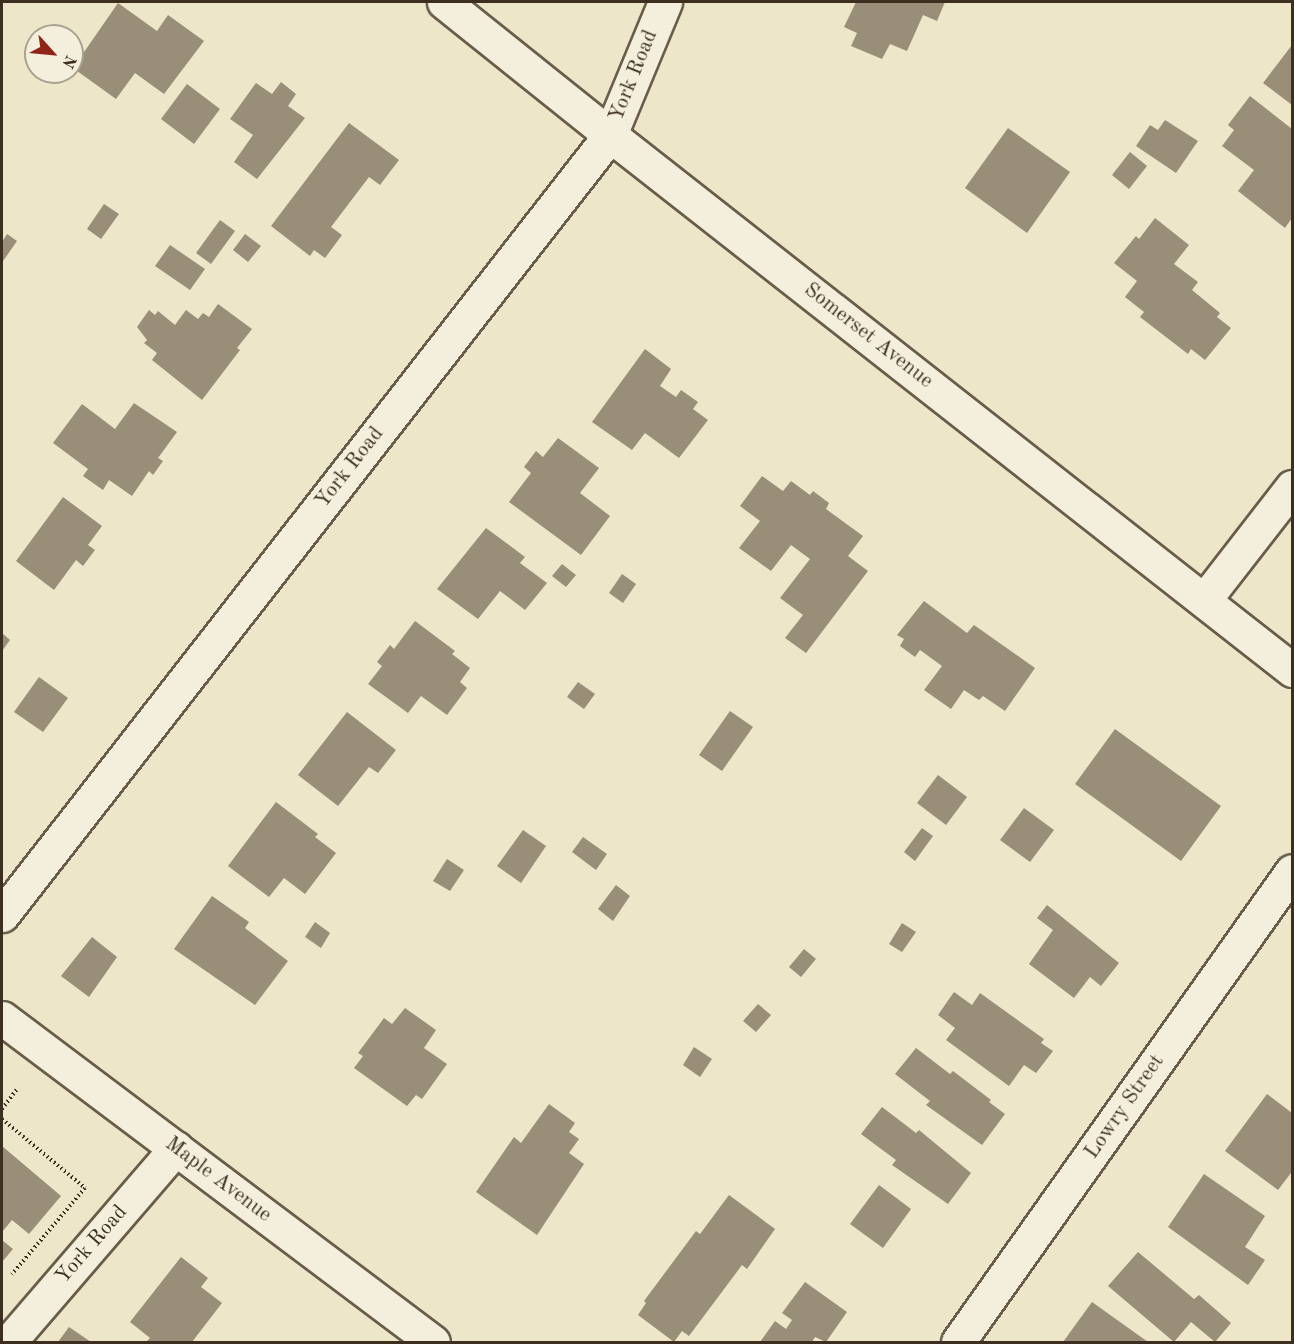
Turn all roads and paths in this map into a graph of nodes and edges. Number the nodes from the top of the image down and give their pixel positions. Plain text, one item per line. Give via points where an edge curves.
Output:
1 (444, 2) edge
2 (665, 2) edge
3 (610, 135) junction
4 (1293, 487) edge
5 (1205, 599) junction
6 (1293, 670) edge
7 (1293, 871) edge
8 (2, 915) edge
9 (2, 1018) edge
10 (18, 1088) dead end
11 (2, 1109) edge
12 (2, 1119) edge
13 (176, 1148) junction
14 (9, 1278) dead end
15 (9, 1342) edge
16 (433, 1342) edge
17 (958, 1342) edge

1 - 3 street, Somerset Avenue
2 - 3 street, York Road
3 - 5 street, Somerset Avenue
3 - 8 street, York Road
4 - 5 street
5 - 6 street, Somerset Avenue
7 - 17 street, Lowry Street
9 - 13 street, Maple Avenue
10 - 11 path
12 - 14 path via 85,1188
13 - 15 street, York Road
13 - 16 street, Maple Avenue

